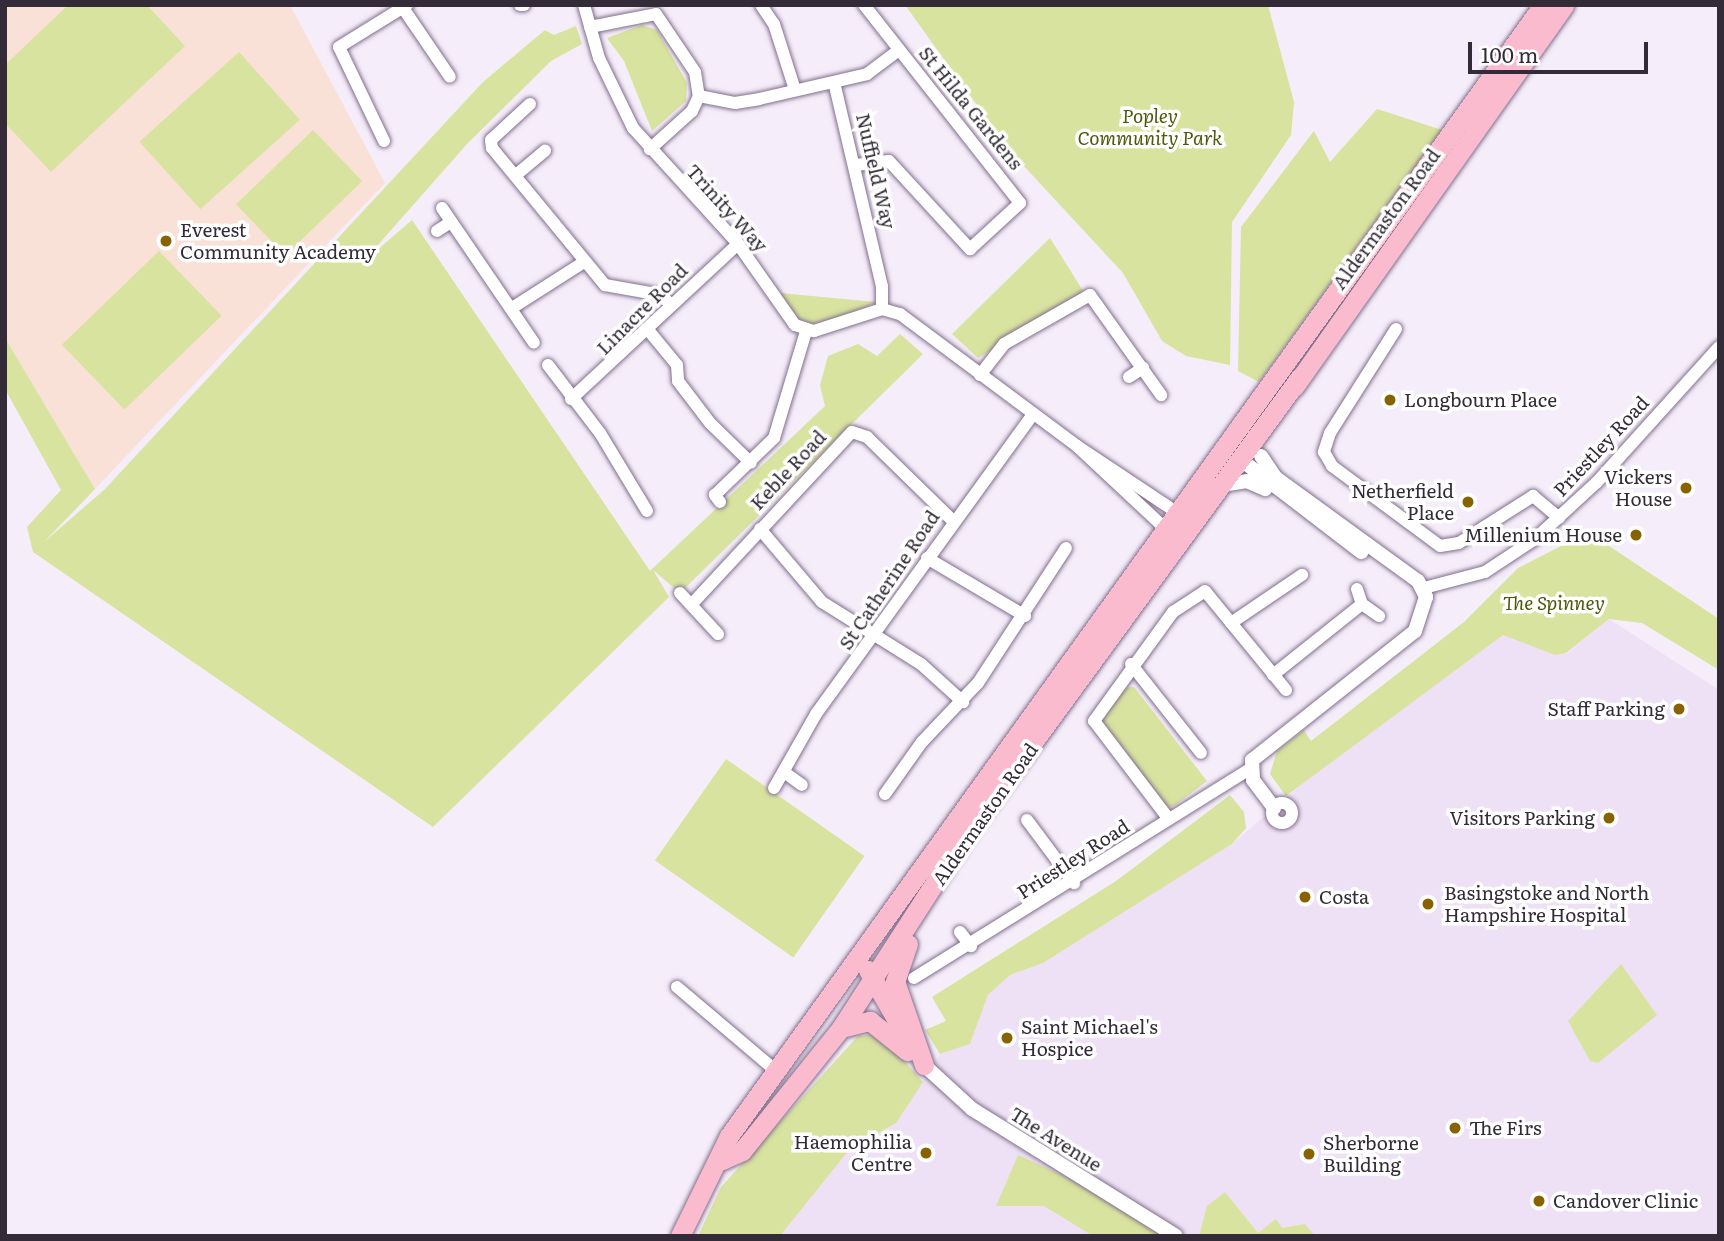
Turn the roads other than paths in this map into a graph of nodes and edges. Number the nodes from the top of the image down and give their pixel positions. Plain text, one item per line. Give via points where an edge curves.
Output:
1 (584, 5) edge
2 (761, 5) edge
3 (864, 5) edge
4 (1543, 5) edge
5 (1564, 5) edge
6 (405, 7) edge
7 (658, 10) edge
8 (590, 27) junction
9 (899, 50) junction
10 (450, 77) dead end
11 (834, 82) junction
12 (794, 90) junction
13 (699, 96) junction
14 (530, 104) dead end
15 (384, 141) dead end
16 (650, 149) junction
17 (545, 151) dead end
18 (856, 165) junction
19 (516, 175) junction
20 (442, 208) dead end
21 (451, 222) junction
22 (437, 231) dead end
23 (738, 244) junction
24 (584, 262) junction
25 (669, 303) junction
26 (512, 308) junction
27 (882, 309) junction
28 (1396, 329) dead end
29 (649, 331) junction
30 (806, 331) junction
31 (534, 343) dead end
32 (1719, 347) edge
33 (548, 365) dead end
34 (1143, 368) junction
35 (980, 375) junction
36 (1129, 377) dead end
37 (1300, 377) junction
38 (1161, 394) dead end
39 (571, 399) junction
40 (1033, 414) junction
41 (1230, 434) junction
42 (1077, 446) junction
43 (1261, 456) junction
44 (1240, 459) junction
45 (751, 463) junction
46 (1222, 485) junction
47 (720, 502) dead end
48 (629, 510) dead end
49 (1175, 510) junction
50 (1311, 517) junction
51 (1559, 518) junction
52 (952, 520) junction
53 (1163, 528) junction
54 (760, 529) junction
55 (1189, 533) junction
56 (1066, 548) dead end
57 (928, 558) junction
58 (1392, 567) junction
59 (1302, 575) dead end
60 (1424, 588) junction
61 (1357, 589) dead end
62 (680, 593) dead end
63 (1362, 604) junction
64 (691, 605) junction
65 (1026, 616) junction
66 (1379, 616) dead end
67 (1231, 623) junction
68 (718, 634) dead end
69 (876, 637) junction
70 (1131, 664) junction
71 (1273, 675) junction
72 (1286, 690) dead end
73 (963, 702) junction
74 (1201, 753) dead end
75 (784, 772) junction
76 (1251, 772) junction
77 (802, 785) dead end
78 (774, 788) dead end
79 (885, 794) dead end
80 (1278, 806) dead end
81 (1168, 818) junction
82 (1027, 820) dead end
83 (966, 834) junction
84 (1074, 883) junction
85 (960, 932) dead end
86 (971, 946) junction
87 (857, 954) junction
88 (874, 979) junction
89 (905, 980) junction
90 (677, 987) dead end
91 (841, 1028) junction
92 (808, 1030) junction
93 (924, 1065) junction
94 (773, 1068) junction
95 (797, 1086) junction
96 (722, 1160) junction
97 (680, 1236) edge
98 (1175, 1236) edge

1 - 8 street, Trinity Way
2 - 12 street via 774,24
3 - 9 street
4 - 41 main road, Aldermaston Road
5 - 37 main road, Aldermaston Road
6 - 10 street
6 - 15 street via 339,47
7 - 8 street
7 - 13 street via 695,72
8 - 16 street, Trinity Way via 611,87
9 - 11 street, St Hilda Gardens via 867,74
9 - 18 street, St Hilda Gardens via 1020,203 970,249 889,161
11 - 12 street
11 - 18 street, Nuffield Way
12 - 13 street via 735,103
13 - 16 street via 692,111
14 - 19 street via 491,140
16 - 23 street, Trinity Way
17 - 19 street
18 - 27 street, Nuffield Way
19 - 24 street
20 - 21 street
21 - 22 street
21 - 26 street
23 - 25 street, Linacre Road
23 - 30 street, Trinity Way via 786,314
24 - 25 street via 605,285 661,295
24 - 26 street
25 - 29 street, Linacre Road
26 - 31 street
27 - 30 street
27 - 35 street via 907,318
28 - 51 street via 1329,433 1324,452 1332,466 1440,546 1459,543 1533,496
29 - 39 street, Linacre Road
29 - 45 street via 677,365 678,381 710,423
30 - 45 street via 774,438
32 - 51 street, Priestley Road
33 - 39 street
34 - 35 street via 1090,295 1004,344
34 - 36 street
34 - 38 street
35 - 40 street
37 - 43 main road, Aldermaston Road via 1267,432
37 - 44 main road, Aldermaston Road
39 - 48 street via 644,506
40 - 42 street
40 - 52 street, St Catherine Road
41 - 44 main road
41 - 49 main road, Aldermaston Road
42 - 49 street
42 - 53 street
43 - 44 main road, Aldermaston Road
43 - 58 street via 1276,478
44 - 46 main road, Aldermaston Road
44 - 49 main road, Aldermaston Road via 1219,467
44 - 50 street
45 - 47 street via 715,495
46 - 50 street via 1254,482
46 - 55 main road, Aldermaston Road
49 - 53 main road, Aldermaston Road
49 - 55 street
50 - 58 street
51 - 60 street, Priestley Road via 1494,567
52 - 54 street, Keble Road via 860,431 839,443
52 - 57 street, St Catherine Road
53 - 55 street
53 - 87 main road, Aldermaston Road
54 - 64 street, Keble Road
54 - 69 street via 822,601
55 - 83 main road, Aldermaston Road
56 - 65 street
57 - 65 street
57 - 69 street, St Catherine Road
58 - 60 street
59 - 67 street
60 - 76 street, Priestley Road via 1425,612 1415,631 1274,738
61 - 63 street
62 - 64 street
63 - 66 street
63 - 71 street
64 - 68 street
65 - 73 street
67 - 70 street via 1205,590 1172,612
67 - 71 street
69 - 73 street via 921,664
69 - 75 street, St Catherine Road via 816,714
70 - 74 street
70 - 81 street via 1094,721
71 - 72 street
73 - 79 street via 922,742
75 - 77 street
75 - 78 street, St Catherine Road
76 - 80 street
76 - 81 street, Priestley Road
81 - 84 street, Priestley Road
82 - 84 street
83 - 88 main road, Aldermaston Road
83 - 89 main road via 956,866 900,957
84 - 86 street, Priestley Road
85 - 86 street
86 - 89 street, Priestley Road
87 - 88 main road
87 - 92 main road, Aldermaston Road
88 - 89 main road
88 - 91 main road, Aldermaston Road
88 - 92 main road via 862,977 824,1023
88 - 93 main road
89 - 93 main road
90 - 94 street
91 - 93 main road via 870,1021
91 - 95 main road, Aldermaston Road
92 - 94 main road, Aldermaston Road
93 - 98 street, The Avenue via 972,1109
94 - 95 main road
94 - 96 main road, Aldermaston Road via 729,1136
95 - 96 main road, Aldermaston Road via 742,1151
96 - 97 main road, Aldermaston Road

